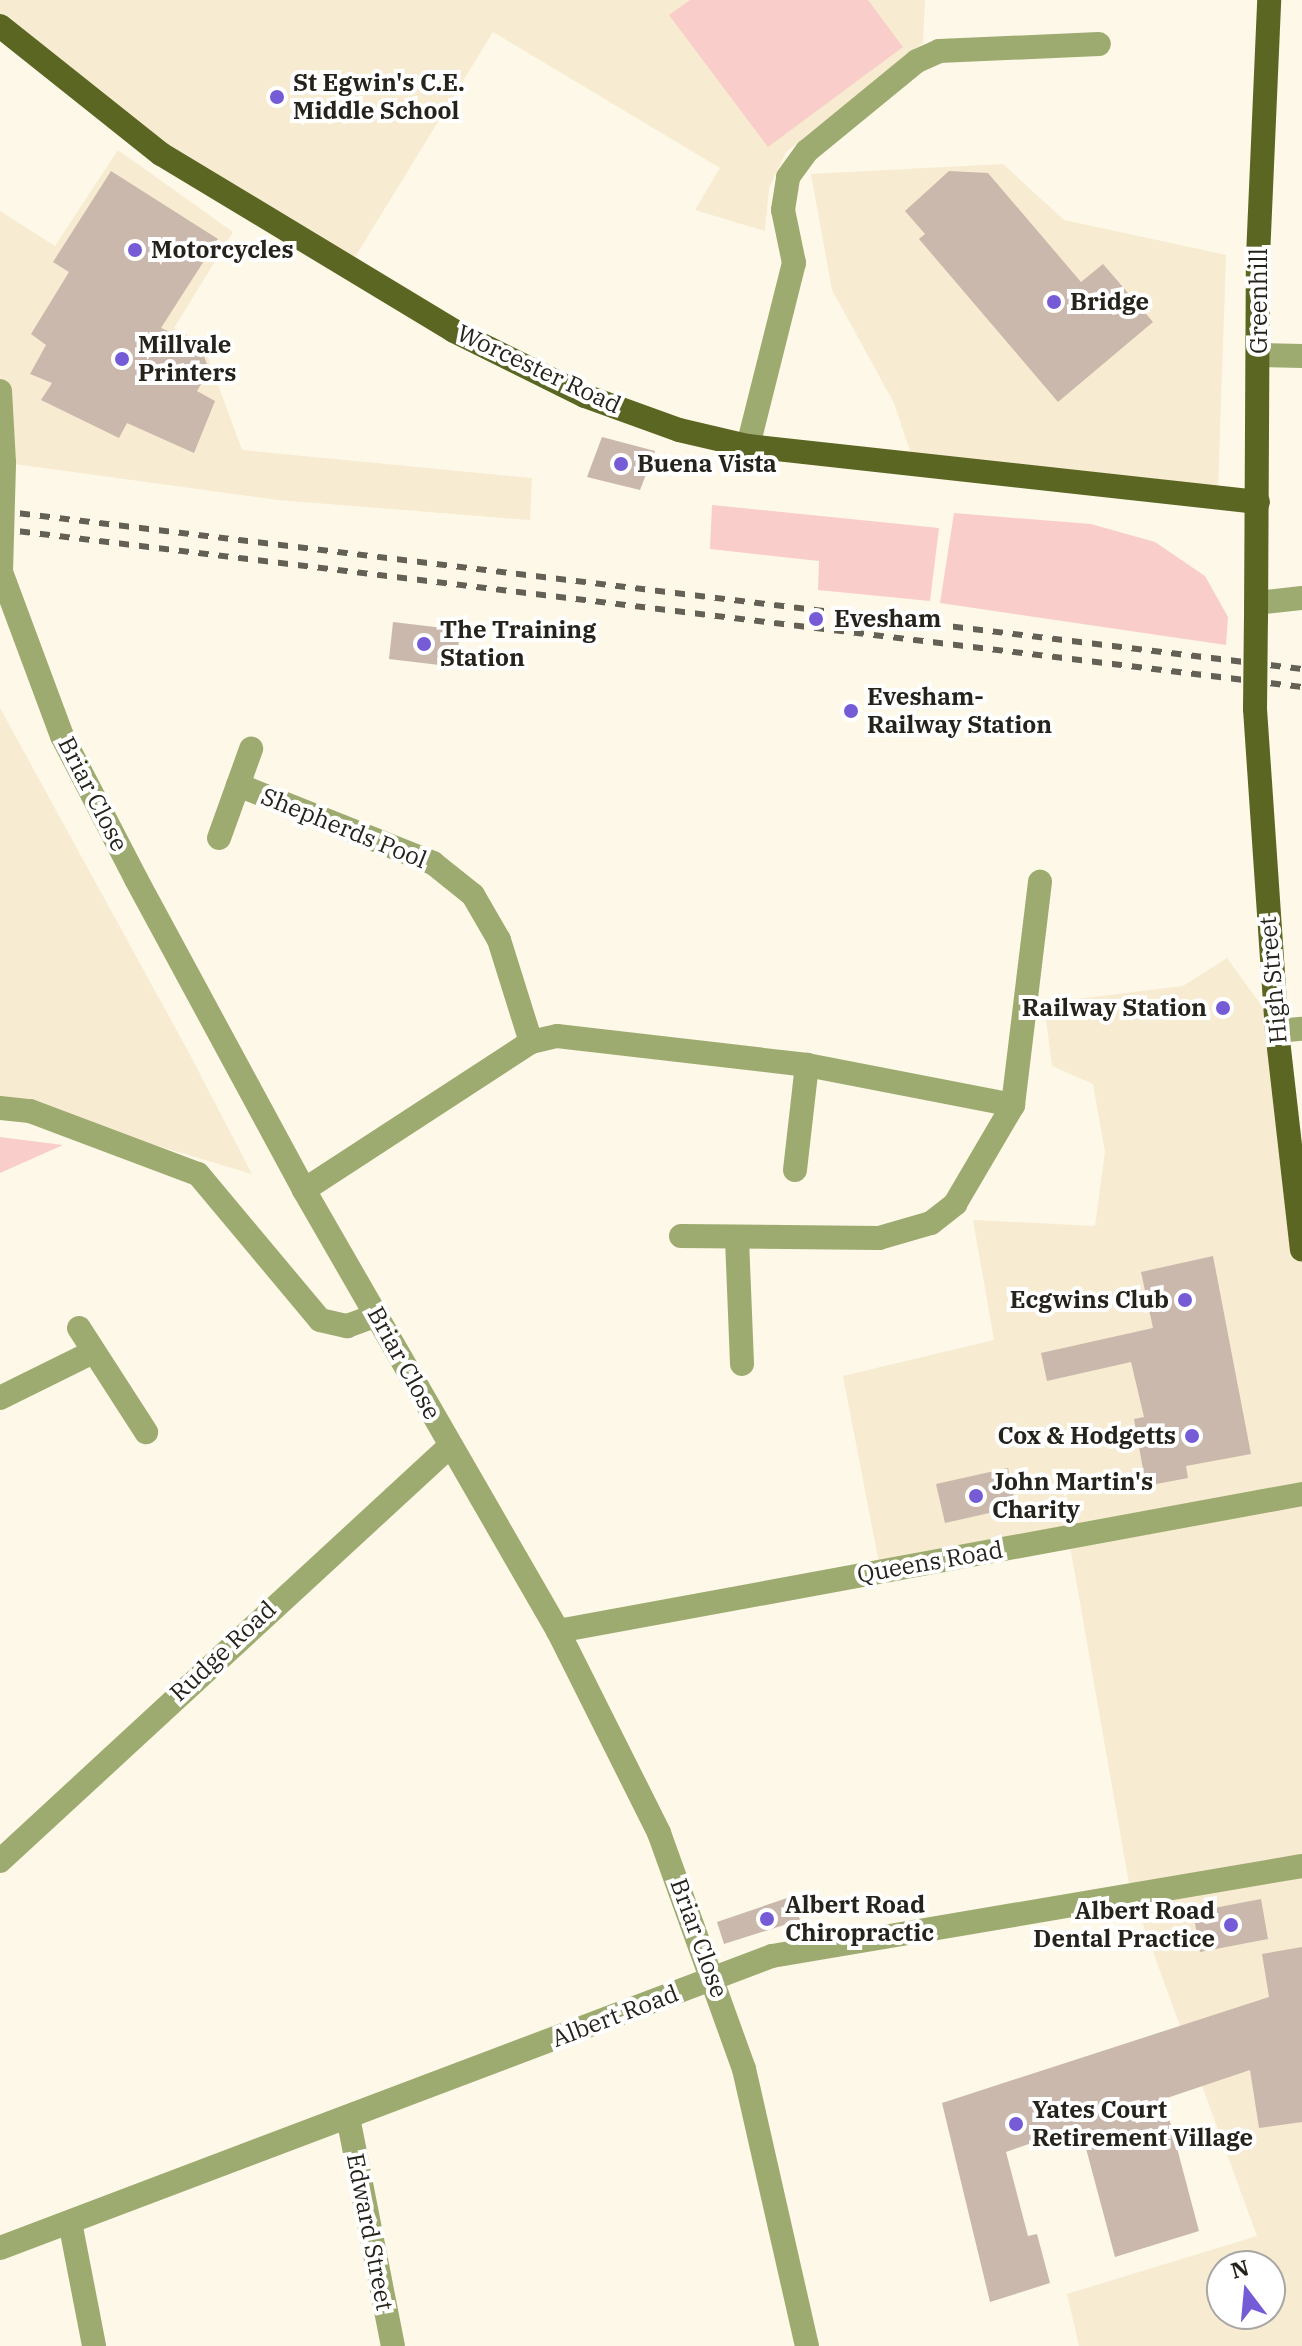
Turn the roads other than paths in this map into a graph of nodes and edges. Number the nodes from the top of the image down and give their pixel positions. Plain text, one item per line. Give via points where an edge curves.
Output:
1 (1269, 0) edge
2 (0, 26) edge
3 (1099, 44) dead end
4 (1259, 355) junction
5 (1302, 356) edge
6 (0, 391) edge
7 (748, 446) junction
8 (1258, 502) junction
9 (1, 572) edge
10 (1302, 598) edge
11 (1256, 612) junction
12 (251, 749) dead end
13 (238, 785) junction
14 (219, 838) dead end
15 (1040, 882) dead end
16 (1302, 1029) edge
17 (1277, 1031) junction
18 (531, 1042) junction
19 (807, 1065) junction
20 (1013, 1105) junction
21 (0, 1108) edge
22 (795, 1170) dead end
23 (304, 1190) junction
24 (681, 1236) dead end
25 (737, 1239) junction
26 (1302, 1250) edge
27 (378, 1315) junction
28 (79, 1328) dead end
29 (91, 1353) junction
30 (742, 1364) dead end
31 (0, 1398) edge
32 (146, 1432) dead end
33 (450, 1446) junction
34 (1302, 1494) edge
35 (558, 1631) junction
36 (0, 1861) edge
37 (1302, 1866) edge
38 (715, 1976) junction
39 (348, 2117) junction
40 (70, 2222) junction
41 (0, 2248) edge
42 (94, 2346) edge
43 (393, 2346) edge
44 (807, 2346) edge

1 - 4 main road, Greenhill
2 - 7 main road, Worcester Road via 161,154 454,331 585,396 679,430
3 - 7 street via 939,51 917,61 807,151 788,177 783,210 794,263
4 - 5 street
4 - 8 main road, Greenhill
6 - 9 street, Briar Close, bridge
7 - 8 main road, Worcester Road
8 - 11 main road, Greenhill
9 - 23 street, Briar Close via 62,736
10 - 11 street
11 - 17 main road, High Street, bridge via 1255,709
12 - 13 street, Shepherds Pool
13 - 14 street, Shepherds Pool
13 - 18 street, Shepherds Pool via 433,863 473,895 499,940
15 - 20 street
16 - 17 street
17 - 26 main road, High Street
18 - 19 street via 557,1036
18 - 23 street
19 - 20 street
19 - 22 street
20 - 25 street via 975,1179 931,1223 879,1238
21 - 27 street via 30,1111 198,1174 320,1320 347,1326
23 - 27 street, Briar Close
24 - 25 street
25 - 30 street
27 - 33 street, Briar Close
28 - 29 street
29 - 31 street
29 - 32 street
33 - 35 street, Briar Close
33 - 36 street, Rudge Road
34 - 35 street, Queens Road
35 - 38 street, Briar Close via 659,1833
37 - 38 street, Albert Road via 844,1939
38 - 39 street, Albert Road
38 - 44 street, Briar Close via 773,2180
39 - 40 street, Albert Road
39 - 43 street, Edward Street
40 - 41 street, Albert Road
40 - 42 street

